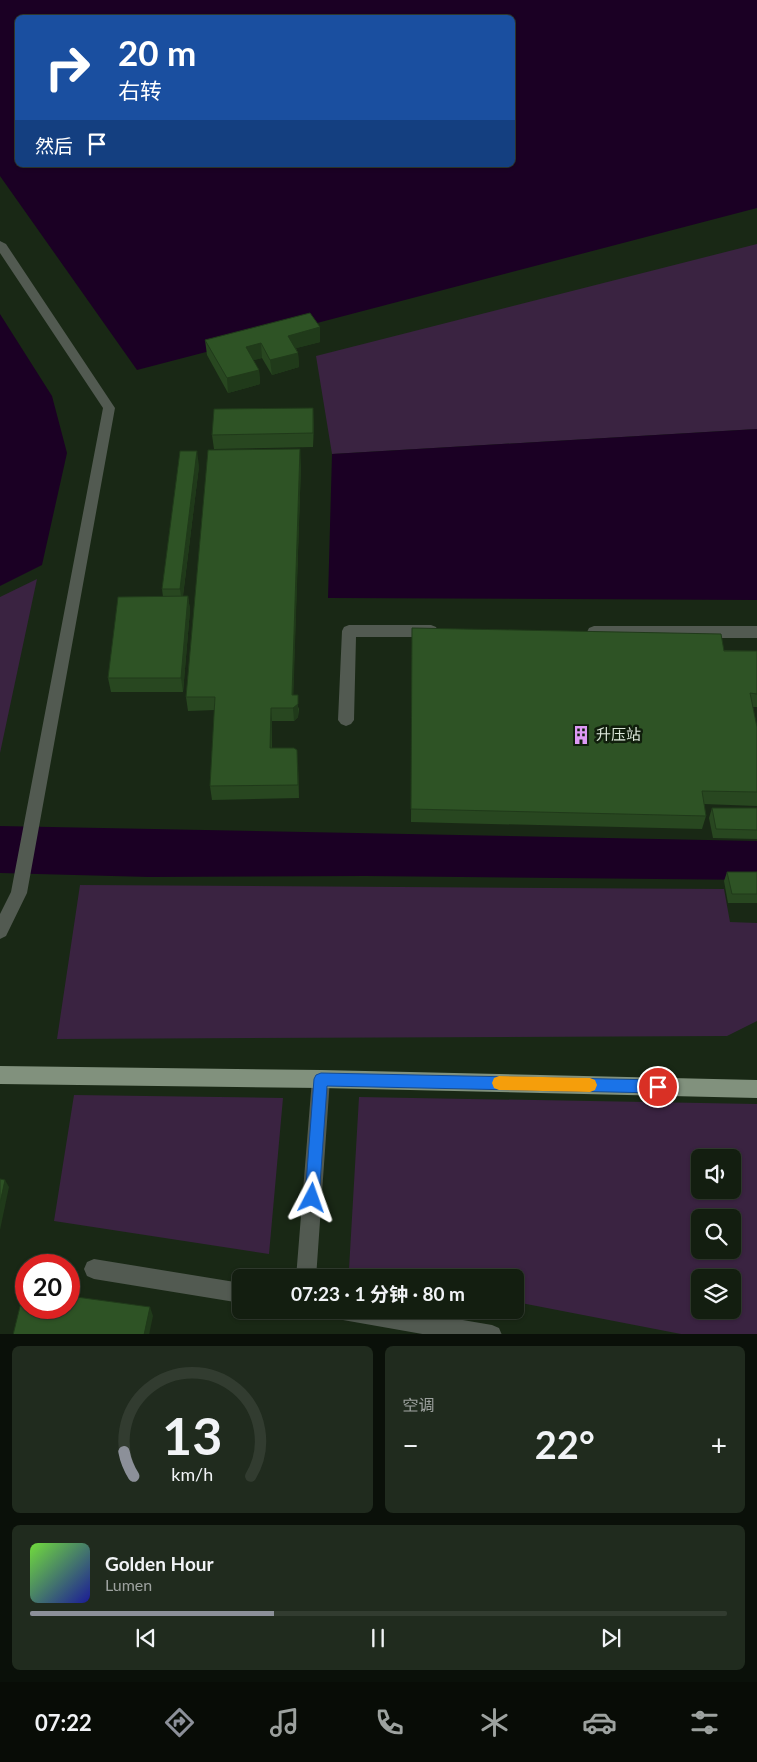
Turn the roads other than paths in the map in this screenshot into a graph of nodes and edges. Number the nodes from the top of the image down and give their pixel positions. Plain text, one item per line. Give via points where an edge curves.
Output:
1 (0, 244) edge
2 (449, 631) edge
3 (578, 632) edge
4 (757, 632) edge
5 (346, 720) dead end
6 (0, 931) edge
7 (0, 1075) edge
8 (321, 1079) junction
9 (757, 1089) edge
10 (94, 1269) dead end
11 (307, 1269) edge
12 (232, 1292) edge
13 (399, 1319) edge
14 (492, 1334) edge

1 - 6 street via 109,408 19,893
2 - 5 street via 349,631
3 - 4 street
7 - 8 main road
8 - 9 main road
8 - 11 street
10 - 12 street
13 - 14 street

